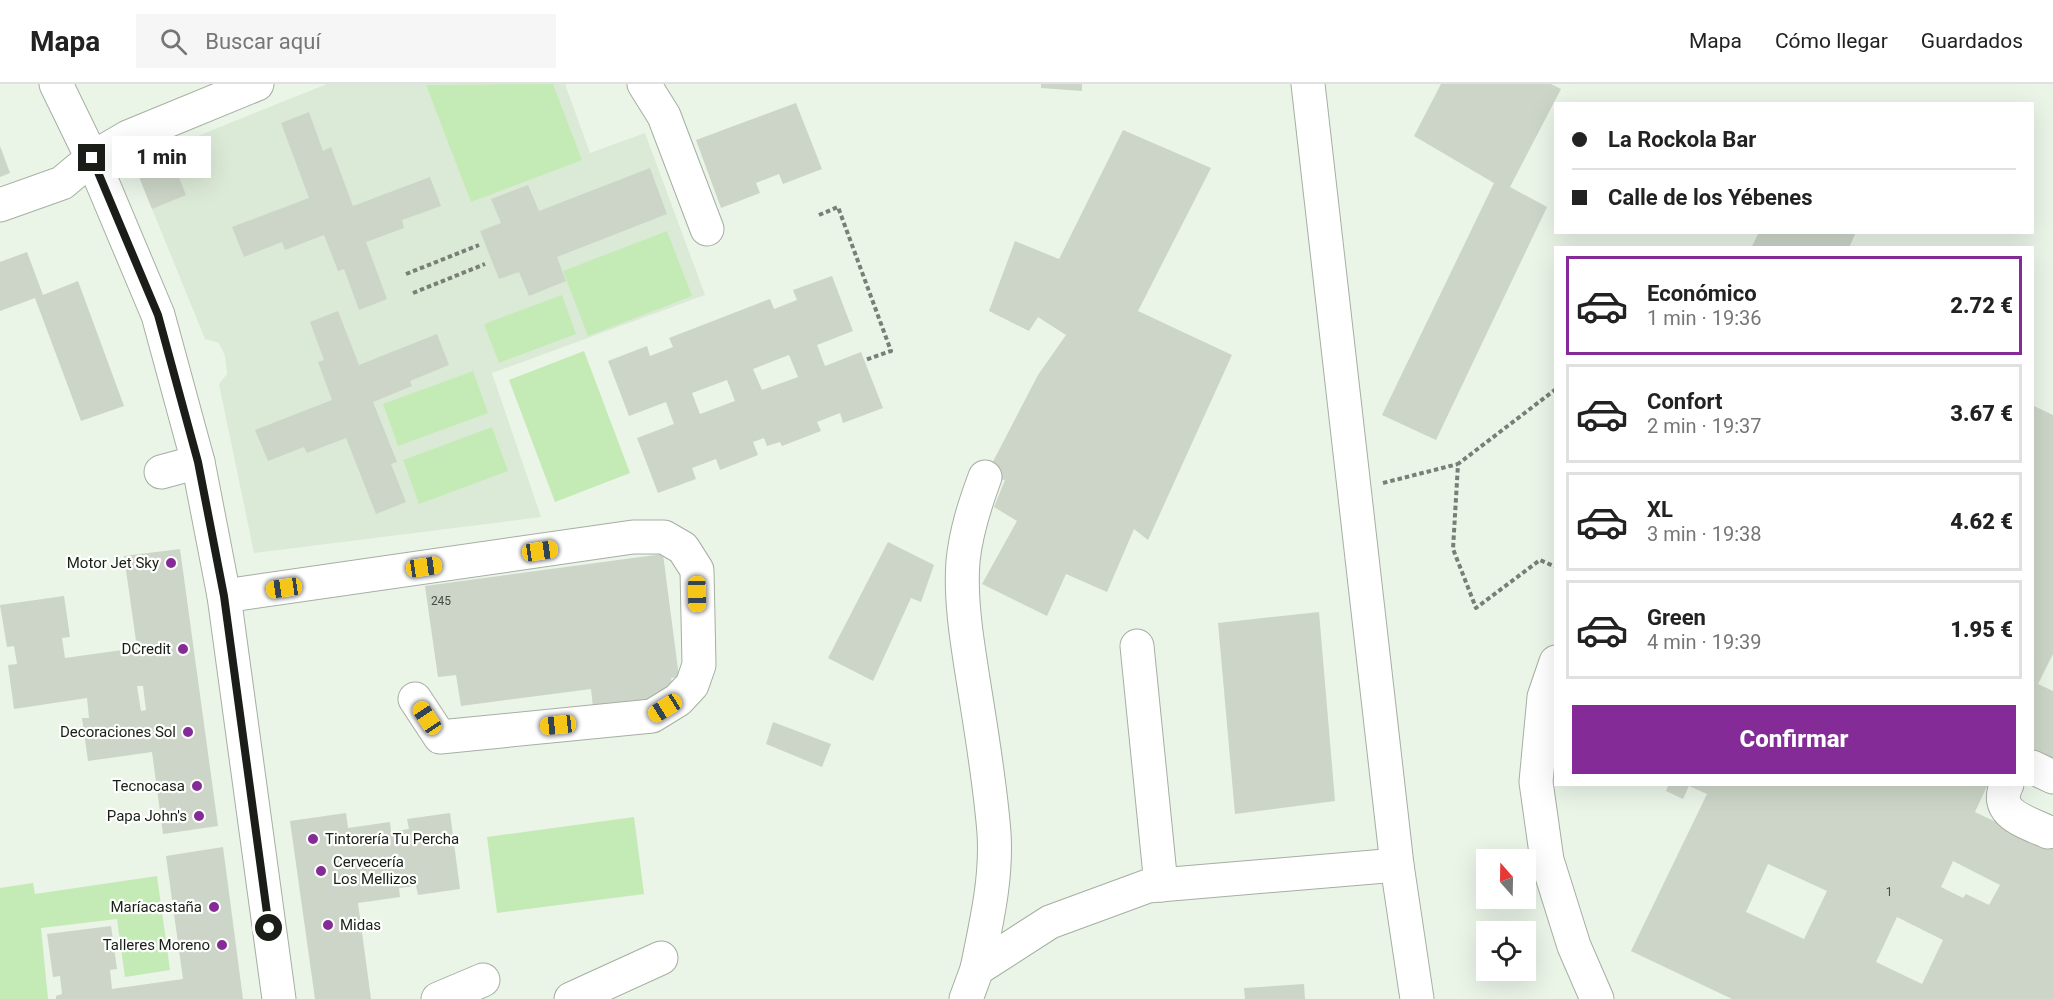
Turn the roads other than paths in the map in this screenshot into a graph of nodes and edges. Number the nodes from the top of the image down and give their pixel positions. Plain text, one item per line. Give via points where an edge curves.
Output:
1 (56, 84) edge
2 (257, 84) edge
3 (644, 84) edge
4 (1308, 84) edge
5 (92, 158) junction
6 (0, 205) edge
7 (707, 229) dead end
8 (198, 462) junction
9 (161, 472) dead end
10 (984, 477) dead end
11 (224, 596) junction
12 (1137, 646) dead end
13 (1554, 668) edge
14 (415, 699) dead end
15 (2034, 768) edge
16 (2053, 777) edge
17 (2006, 786) edge
18 (2048, 832) dead end
19 (1397, 865) junction
20 (1161, 885) junction
21 (661, 958) dead end
22 (978, 969) junction
23 (483, 980) dead end
24 (279, 999) edge
25 (438, 999) edge
26 (572, 999) edge
27 (966, 999) edge
28 (1417, 999) edge
29 (1597, 999) edge

1 - 5 street
2 - 5 street via 128,136
3 - 7 street via 664,116
4 - 19 street
5 - 6 street via 62,183
5 - 8 street via 158,315
8 - 9 street
8 - 11 street
10 - 22 street via 972,512 963,563 968,646 994,834 990,903
11 - 14 street via 633,537 664,537 683,548 697,570 699,665 692,685 678,700 652,716 440,737
11 - 24 street
12 - 20 street
13 - 29 street via 1544,697 1536,782 1547,860 1574,946
15 - 16 street
17 - 18 street via 2002,794 2004,807
19 - 20 street
19 - 28 street
20 - 22 street via 1148,886 1050,922
21 - 26 street
22 - 27 street
23 - 25 street

